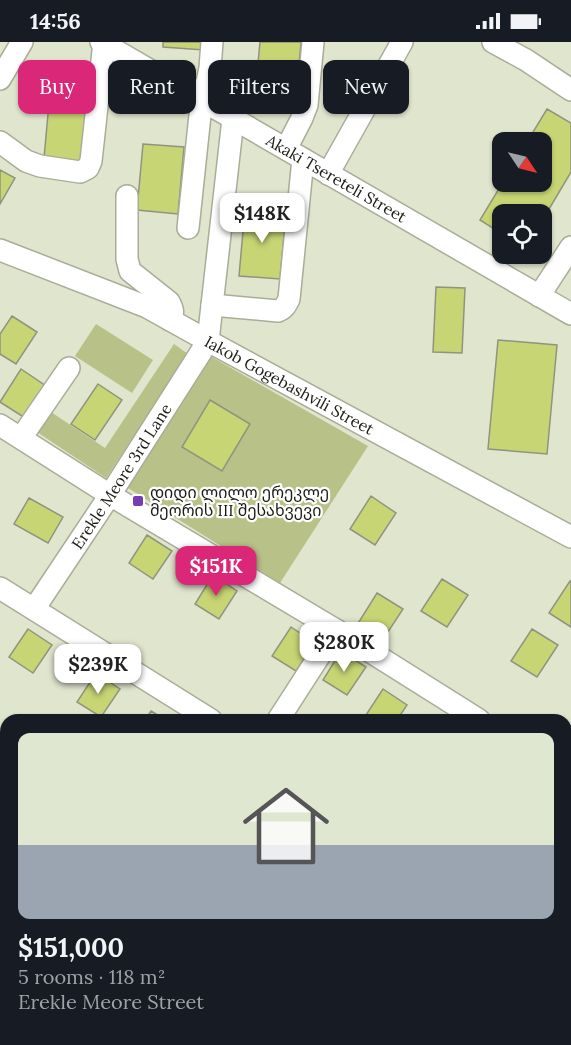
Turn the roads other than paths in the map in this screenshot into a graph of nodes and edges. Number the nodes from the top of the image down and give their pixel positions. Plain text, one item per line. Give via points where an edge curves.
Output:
1 (22, 42) edge
2 (212, 42) edge
3 (313, 42) edge
4 (402, 42) edge
5 (493, 42) edge
6 (103, 43) edge
7 (0, 80) edge
8 (571, 90) edge
9 (202, 101) junction
10 (233, 118) junction
11 (0, 142) edge
12 (295, 154) junction
13 (328, 174) junction
14 (127, 196) dead end
15 (188, 228) dead end
16 (571, 247) edge
17 (0, 250) edge
18 (539, 296) junction
19 (212, 305) junction
20 (571, 314) edge
21 (170, 320) junction
22 (208, 342) junction
23 (69, 368) dead end
24 (0, 425) edge
25 (21, 438) junction
26 (110, 495) junction
27 (571, 537) edge
28 (0, 588) edge
29 (34, 609) junction
30 (336, 630) junction
31 (201, 714) edge
32 (283, 714) edge
33 (469, 714) edge

1 - 7 street
2 - 9 street
3 - 12 street via 307,105
4 - 13 street
5 - 8 street
6 - 9 street, Akaki Tsereteli Street
6 - 11 street via 88,168 80,172 40,166
9 - 10 street, Akaki Tsereteli Street
9 - 15 street
10 - 12 street, Akaki Tsereteli Street
10 - 19 street
12 - 13 street, Akaki Tsereteli Street
12 - 19 street via 286,306 278,311
13 - 18 street, Akaki Tsereteli Street
14 - 21 street via 130,271 169,302 173,314
16 - 18 street
17 - 21 street, Iakob Gogebashvili Street via 147,307
18 - 20 street, Akaki Tsereteli Street
19 - 22 street
21 - 22 street, Iakob Gogebashvili Street
22 - 26 street, Erekle Meore 3rd Lane
22 - 27 street, Iakob Gogebashvili Street
23 - 25 street
24 - 25 street
25 - 26 street
26 - 29 street, Erekle Meore 3rd Lane
26 - 30 street
28 - 29 street
29 - 31 street
30 - 32 street
30 - 33 street

